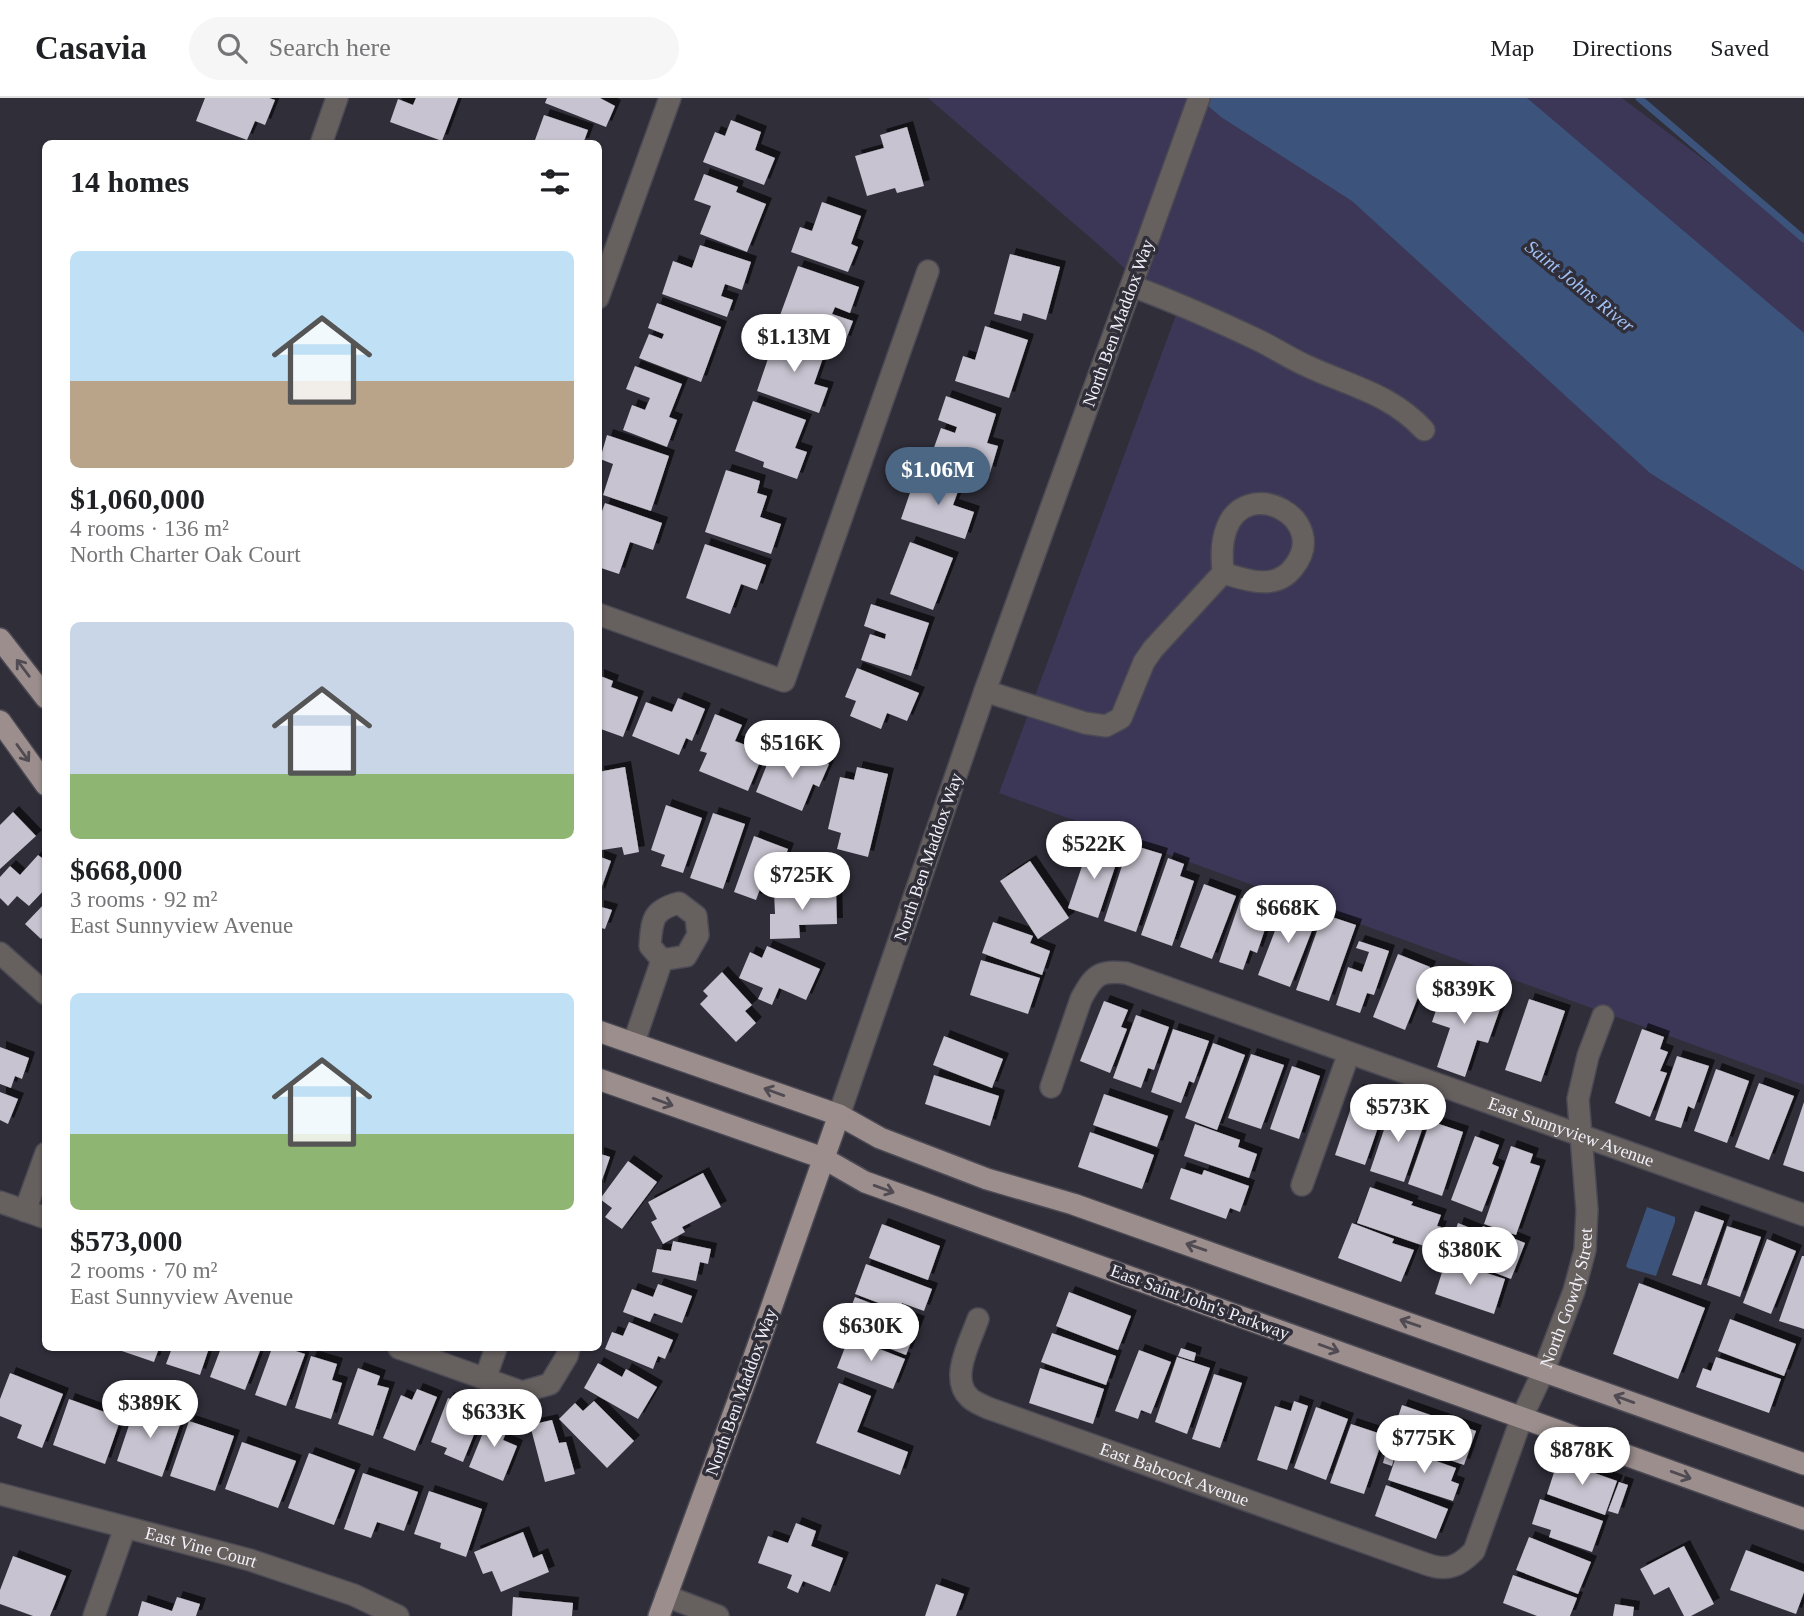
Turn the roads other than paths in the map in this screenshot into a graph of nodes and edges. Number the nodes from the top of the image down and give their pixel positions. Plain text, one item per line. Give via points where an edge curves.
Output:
1 (337, 98) edge
2 (670, 98) edge
3 (1199, 98) edge
4 (322, 140) edge
5 (928, 271) dead end
6 (1132, 286) junction
7 (602, 287) edge
8 (1424, 430) dead end
9 (1223, 573) dead end
10 (602, 615) edge
11 (0, 639) edge
12 (985, 691) junction
13 (42, 693) edge
14 (0, 721) edge
15 (42, 779) edge
16 (0, 953) edge
17 (662, 960) dead end
18 (42, 990) edge
19 (1603, 1016) dead end
20 (602, 1032) edge
21 (634, 1042) junction
22 (1349, 1053) junction
23 (602, 1080) edge
24 (1051, 1087) dead end
25 (839, 1115) junction
26 (1581, 1135) junction
27 (823, 1158) junction
28 (42, 1164) edge
29 (1302, 1185) dead end
30 (0, 1202) edge
31 (25, 1211) junction
32 (1804, 1215) edge
33 (42, 1217) edge
34 (978, 1319) dead end
35 (407, 1351) edge
36 (495, 1351) edge
37 (568, 1351) edge
38 (1544, 1370) junction
39 (485, 1379) junction
40 (1522, 1417) junction
41 (1804, 1464) edge
42 (0, 1494) edge
43 (1804, 1519) edge
44 (125, 1528) junction
45 (1461, 1564) joint
46 (663, 1606) edge
47 (94, 1616) edge
48 (398, 1616) edge
49 (718, 1616) edge

1 - 4 street
2 - 7 street
3 - 6 street, North Ben Maddox Way
5 - 10 street via 783,681
6 - 8 street via 1383,398 1408,412
6 - 12 street, North Ben Maddox Way
9 - 12 street via 1153,649 1121,718 1105,726
13 -> 11 main road
12 - 25 street, North Ben Maddox Way
14 -> 15 main road
16 - 18 street
17 - 21 street
19 - 26 street, North Gowdy Street via 1578,1099
20 - 21 main road
25 -> 21 main road
22 - 24 street, East Sunnyview Avenue via 1126,973 1111,972 1098,974 1088,986
22 - 26 street, East Sunnyview Avenue
22 - 29 street
23 -> 27 main road, East Saint John's Parkway
25 - 27 main road, North Ben Maddox Way
38 -> 25 main road via 987,1178 880,1138
26 - 32 street, East Sunnyview Avenue
26 - 38 street, North Gowdy Street via 1585,1250
27 -> 40 main road, East Saint John's Parkway via 865,1182
27 - 46 main road, North Ben Maddox Way
28 - 31 street
30 - 31 street
31 - 33 street
34 - 45 street, East Babcock Avenue via 960,1380 968,1397 988,1408 1437,1568
35 - 39 street
36 - 39 street
37 - 39 street via 550,1384 522,1392
38 - 40 street, North Gowdy Street
41 -> 38 main road
40 -> 43 main road, East Saint John's Parkway
40 - 45 street, North Gowdy Street via 1474,1551
42 - 44 street, East Vine Court
44 - 47 street
44 - 48 street, East Vine Court via 250,1560 354,1595
46 - 49 street

